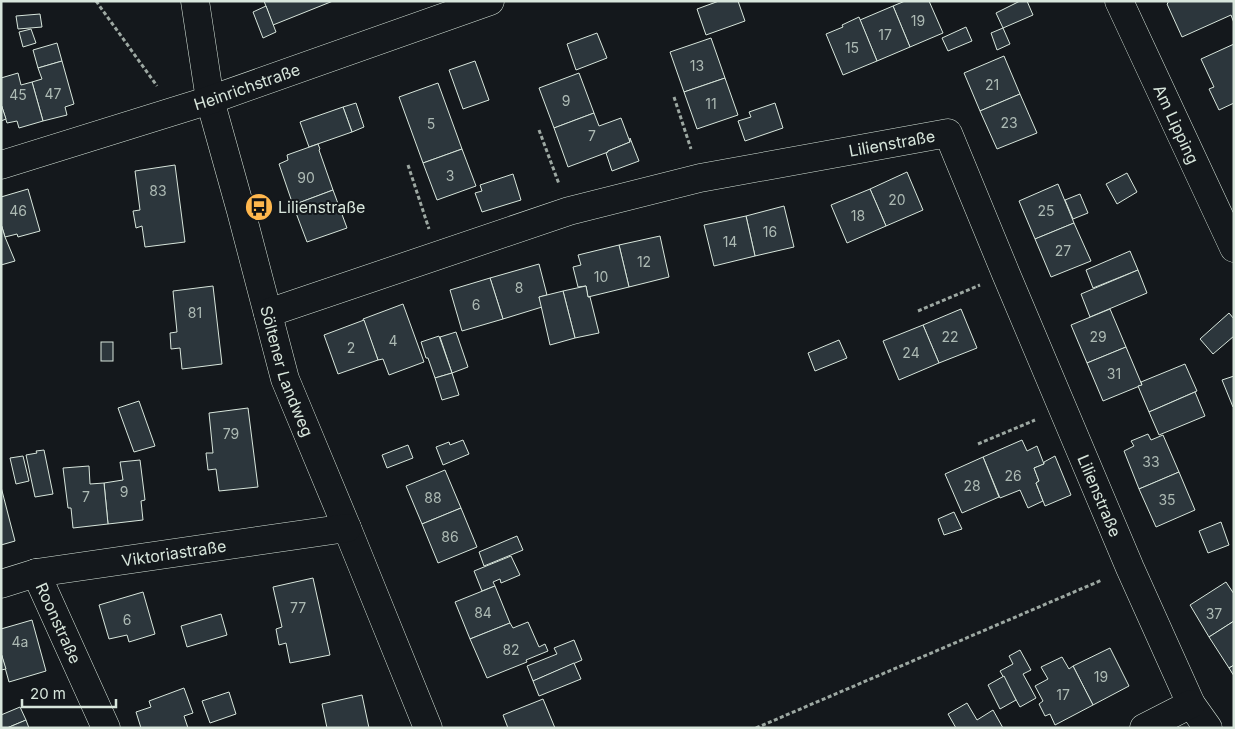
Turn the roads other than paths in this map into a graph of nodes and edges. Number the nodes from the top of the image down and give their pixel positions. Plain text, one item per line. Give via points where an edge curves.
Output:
1 (195, 1) edge
2 (490, 1) edge
3 (1118, 1) edge
4 (210, 100) junction
5 (1, 165) edge
6 (1234, 248) edge
7 (268, 313) junction
8 (347, 528) junction
9 (36, 573) junction
10 (1, 584) edge
11 (1191, 704) junction
12 (106, 728) edge
13 (428, 728) edge
14 (1144, 728) edge
15 (1208, 728) edge

1 - 4 street, Söltener Landweg
2 - 4 street, Heinrichstraße
3 - 6 street, Am Lipping
4 - 5 street, Heinrichstraße
4 - 7 street, Söltener Landweg
7 - 8 street, Söltener Landweg via 285,379
7 - 11 street, Lilienstraße via 569,211 700,178 948,133 1130,568
8 - 9 street, Viktoriastraße
8 - 13 street, Söltener Landweg
9 - 10 street, Viktoriastraße
9 - 12 street, Roonstraße
11 - 14 street
11 - 15 street, Lilienstraße

